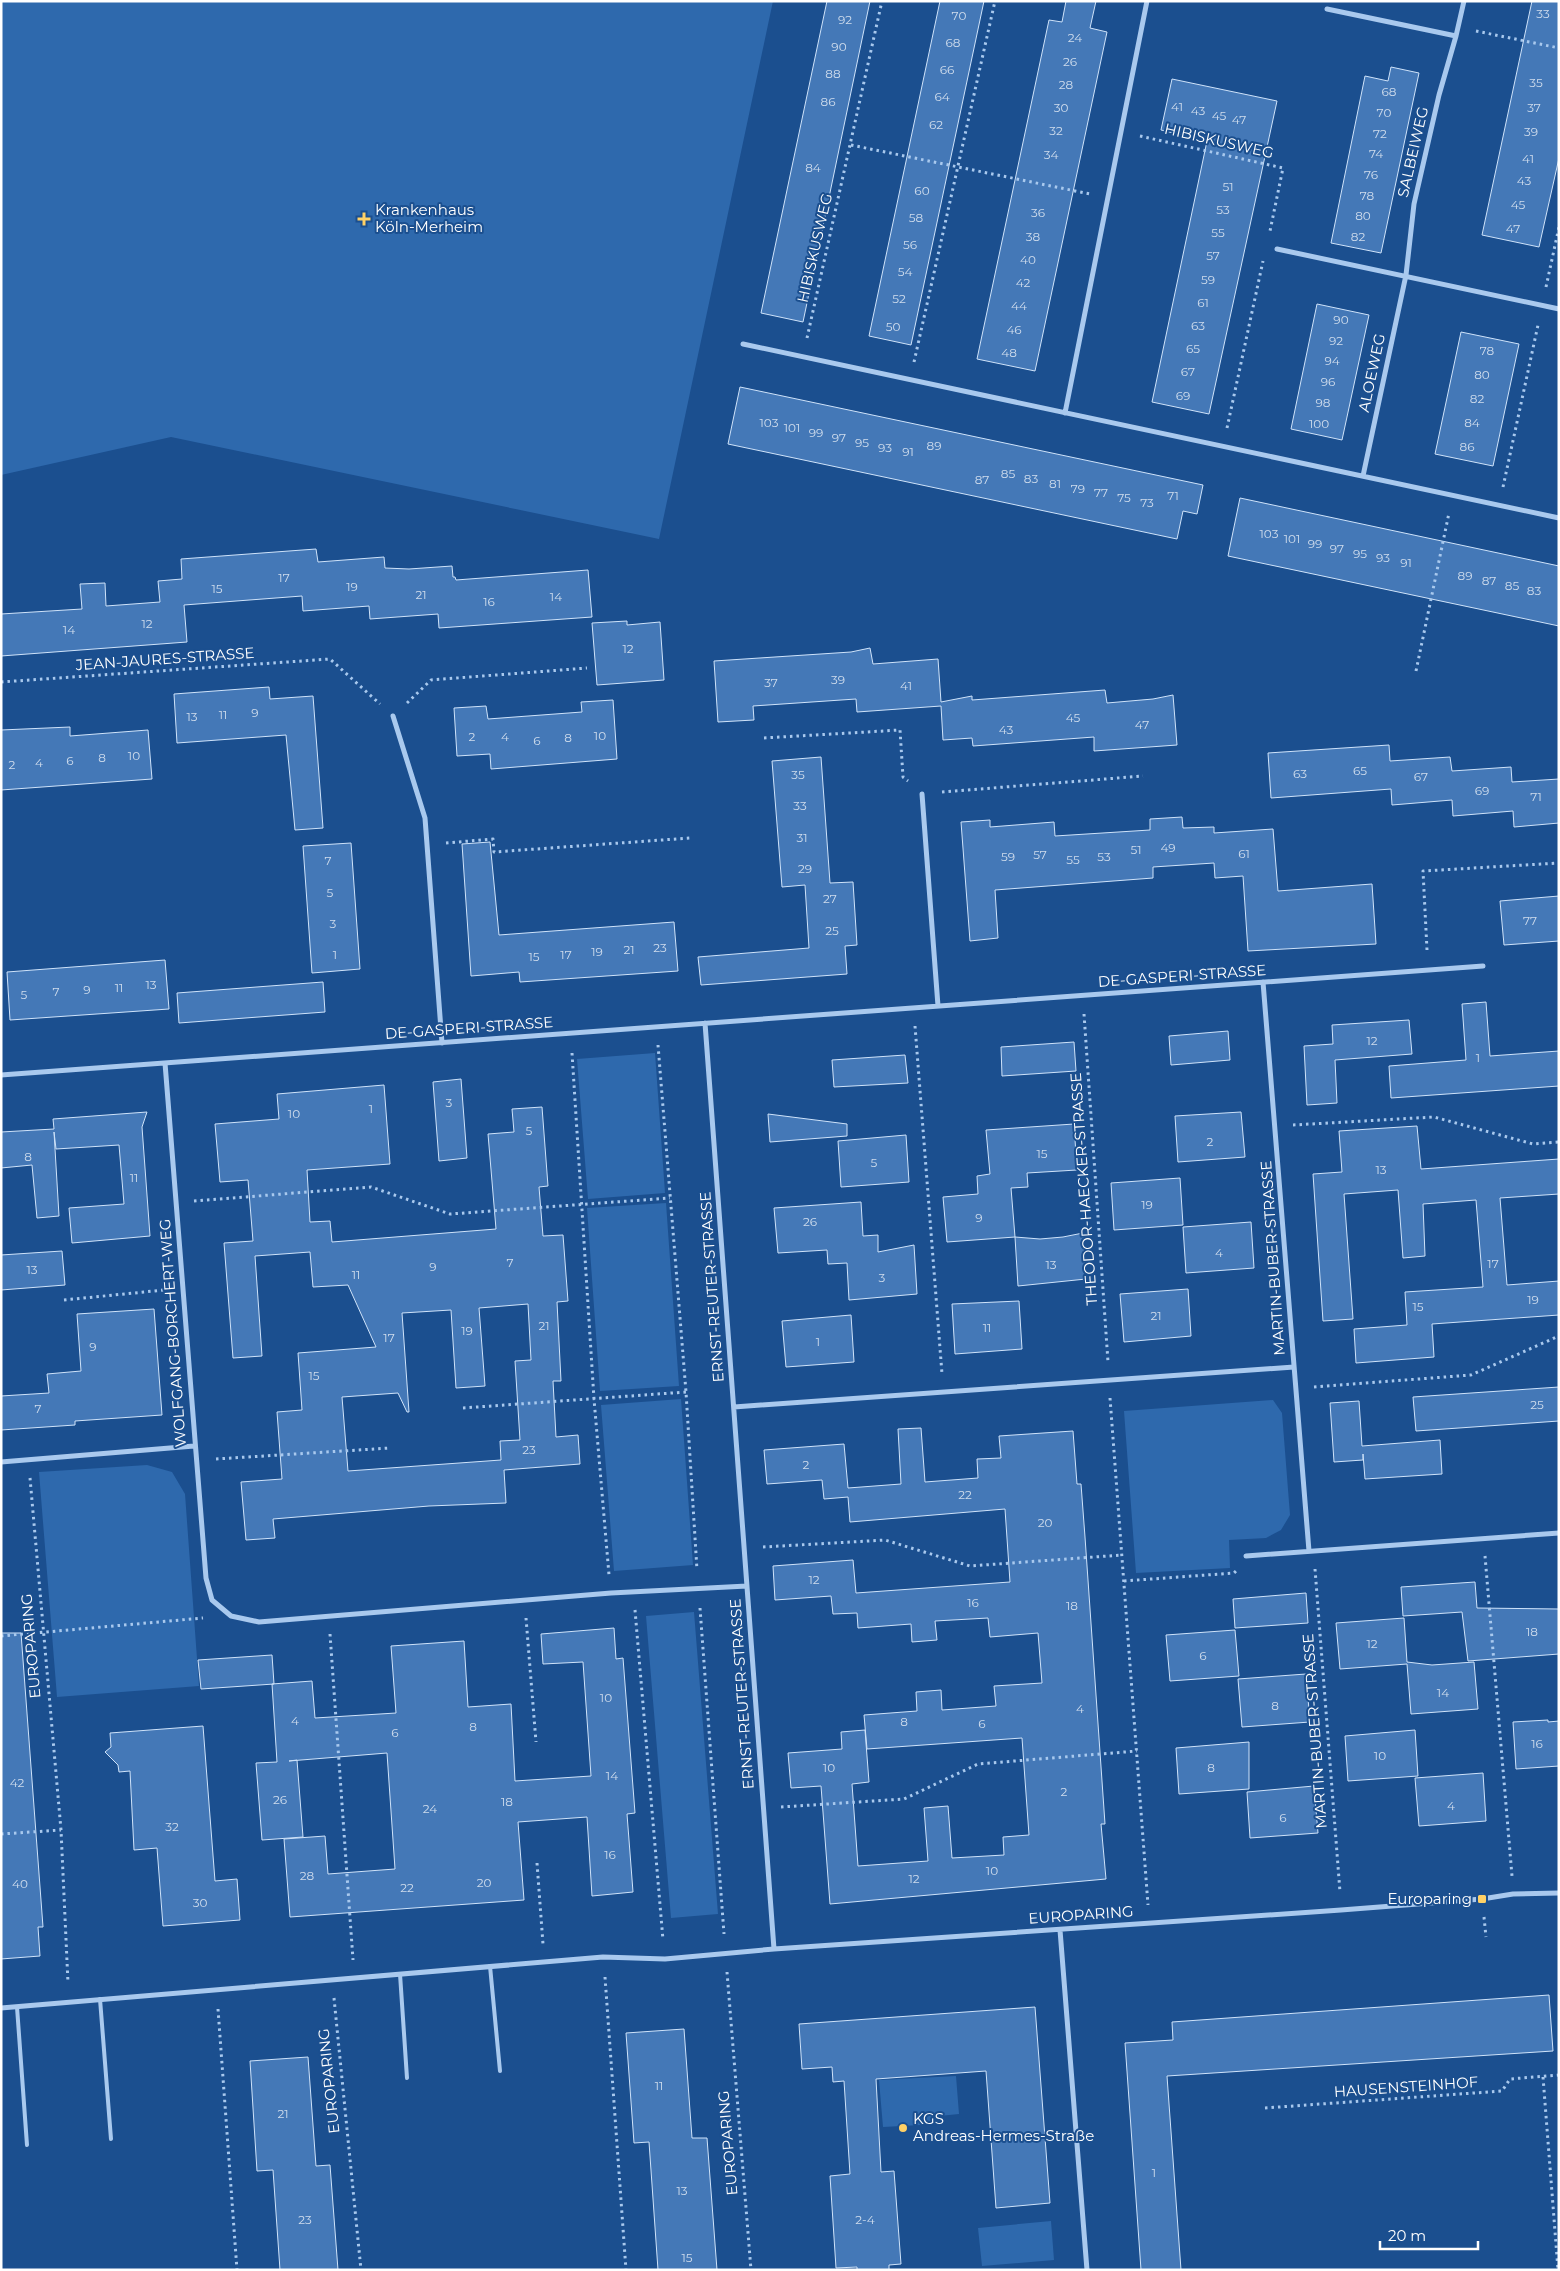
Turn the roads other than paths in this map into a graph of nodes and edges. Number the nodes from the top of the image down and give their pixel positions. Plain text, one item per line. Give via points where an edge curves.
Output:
1 (1147, 1) edge
2 (1464, 1) edge
3 (1327, 9) dead end
4 (1456, 36) junction
5 (1278, 249) road end
6 (1406, 275) junction
7 (1559, 309) edge
8 (743, 344) dead end
9 (1065, 413) junction
10 (1363, 476) junction
11 (1559, 518) edge
12 (393, 716) road end
13 (922, 794) road end
14 (1483, 966) dead end
15 (1263, 982) junction
16 (938, 1006) junction
17 (705, 1023) junction
18 (442, 1042) junction
19 (165, 1063) junction
20 (1, 1075) edge
21 (1294, 1367) junction
22 (734, 1407) junction
23 (194, 1446) junction
24 (1, 1462) edge
25 (1559, 1533) edge
26 (1311, 1551) junction
27 (1246, 1556) road end
28 (747, 1586) junction
29 (1559, 1893) edge
30 (1060, 1930) junction
31 (774, 1949) junction
32 (490, 1966) junction
33 (400, 1974) junction
34 (100, 1999) junction
35 (17, 2007) junction
36 (1, 2008) edge
37 (500, 2071) dead end
38 (407, 2078) dead end
39 (111, 2139) dead end
40 (27, 2145) dead end
41 (1086, 2270) edge

1 - 9 street
2 - 4 street, SALBEIWEG
3 - 4 street
4 - 6 street, SALBEIWEG via 1414,204
5 - 6 street
6 - 7 street
6 - 10 street, ALOEWEG
8 - 9 street
9 - 10 street
10 - 11 street
12 - 18 street via 425,818
13 - 16 street
14 - 15 street, DE-GASPERI-STRASSE
15 - 16 street, DE-GASPERI-STRASSE
15 - 21 street, MARTIN-BUBER-STRASSE
16 - 17 street, DE-GASPERI-STRASSE
17 - 18 street, DE-GASPERI-STRASSE
17 - 22 street, ERNST-REUTER-STRASSE
18 - 19 street, DE-GASPERI-STRASSE
19 - 20 street, DE-GASPERI-STRASSE
19 - 23 street, WOLFGANG-BORCHERT-WEG
21 - 22 street
21 - 26 street, MARTIN-BUBER-STRASSE
22 - 28 street, ERNST-REUTER-STRASSE
23 - 24 street
23 - 28 street, WOLFGANG-BORCHERT-WEG via 206,1578 212,1600 231,1616 259,1622 611,1593
25 - 26 street
26 - 27 street
28 - 31 street, ERNST-REUTER-STRASSE
29 - 30 street, EUROPARING
30 - 31 street, EUROPARING
30 - 41 street
31 - 32 street, EUROPARING via 665,1959 603,1956
32 - 33 street, EUROPARING
32 - 37 lane
33 - 34 street, EUROPARING
33 - 38 lane
34 - 35 street, EUROPARING
34 - 39 lane
35 - 36 street, EUROPARING
35 - 40 lane

